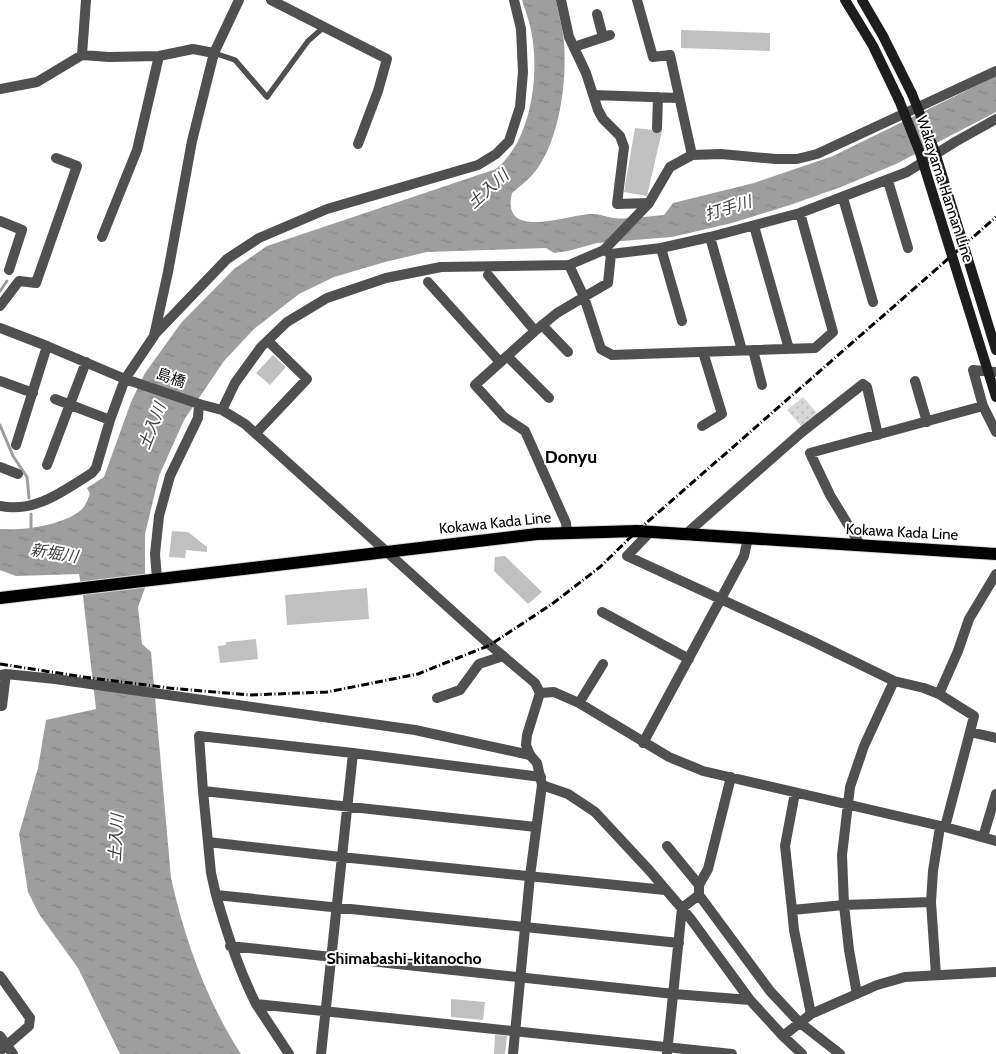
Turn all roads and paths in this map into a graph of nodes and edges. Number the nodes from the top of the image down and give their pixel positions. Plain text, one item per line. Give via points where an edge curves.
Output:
1 (86, 0) edge
2 (239, 0) edge
3 (271, 0) edge
4 (514, 0) edge
5 (636, 0) edge
6 (845, 0) edge
7 (862, 0) edge
8 (562, 5) edge
9 (596, 14) dead end
10 (324, 27) junction
11 (574, 46) junction
12 (214, 53) junction
13 (82, 55) junction
14 (159, 56) junction
15 (996, 71) edge
16 (0, 89) edge
17 (593, 95) junction
18 (658, 97) junction
19 (679, 98) junction
20 (996, 119) edge
21 (657, 128) dead end
22 (358, 144) dead end
23 (692, 155) junction
24 (56, 158) dead end
25 (888, 180) junction
26 (843, 198) junction
27 (649, 203) junction
28 (800, 213) junction
29 (0, 221) edge
30 (754, 226) junction
31 (102, 237) dead end
32 (710, 238) junction
33 (661, 248) junction
34 (908, 248) dead end
35 (608, 249) junction
36 (0, 264) edge
37 (569, 265) junction
38 (9, 270) junction
39 (488, 276) dead end
40 (19, 281) junction
41 (428, 282) dead end
42 (584, 297) junction
43 (872, 302) dead end
44 (0, 306) edge
45 (682, 321) dead end
46 (0, 328) edge
47 (538, 328) junction
48 (154, 336) junction
49 (268, 341) junction
50 (47, 346) junction
51 (789, 349) junction
52 (742, 350) junction
53 (753, 350) junction
54 (996, 350) edge
55 (568, 352) dead end
56 (703, 352) junction
57 (503, 359) junction
58 (86, 362) junction
59 (996, 372) edge
60 (129, 380) junction
61 (0, 381) edge
62 (915, 381) dead end
63 (762, 385) dead end
64 (33, 393) junction
65 (996, 397) edge
66 (549, 398) dead end
67 (54, 399) dead end
68 (199, 404) junction
69 (70, 405) junction
70 (984, 406) junction
71 (222, 410) junction
72 (110, 420) junction
73 (927, 422) junction
74 (702, 426) dead end
75 (996, 432) edge
76 (256, 433) junction
77 (878, 435) junction
78 (16, 445) dead end
79 (47, 465) dead end
80 (0, 467) edge
81 (18, 474) dead end
82 (0, 506) edge
83 (567, 532) junction
84 (650, 532) junction
85 (687, 533) junction
86 (748, 538) junction
87 (862, 546) junction
88 (387, 551) junction
89 (996, 554) edge
90 (996, 574) edge
91 (157, 579) junction
92 (0, 598) edge
93 (721, 599) junction
94 (602, 612) dead end
95 (502, 656) junction
96 (689, 659) junction
97 (603, 664) dead end
98 (3, 675) edge
99 (894, 681) junction
100 (540, 693) junction
101 (939, 694) junction
102 (437, 698) dead end
103 (579, 703) junction
104 (1, 709) edge
105 (970, 732) junction
106 (996, 738) edge
107 (643, 744) junction
108 (353, 752) junction
109 (530, 754) junction
110 (730, 777) junction
111 (542, 781) junction
112 (203, 791) junction
113 (795, 792) junction
114 (996, 794) edge
115 (848, 805) junction
116 (347, 806) junction
117 (536, 827) junction
118 (943, 827) junction
119 (984, 837) junction
120 (996, 841) edge
121 (208, 842) junction
122 (667, 846) dead end
123 (341, 857) junction
124 (530, 876) junction
125 (665, 890) junction
126 (699, 890) junction
127 (216, 895) junction
128 (932, 902) junction
129 (844, 905) junction
130 (337, 907) junction
131 (682, 908) junction
132 (792, 910) junction
133 (525, 928) junction
134 (679, 943) junction
135 (230, 946) junction
136 (332, 956) junction
137 (996, 972) edge
138 (936, 975) junction
139 (0, 976) edge
140 (520, 977) junction
141 (674, 994) junction
142 (857, 994) junction
143 (750, 1000) junction
144 (256, 1004) junction
145 (326, 1011) junction
146 (811, 1014) junction
147 (799, 1022) junction
148 (515, 1031) junction
149 (0, 1036) edge
150 (783, 1036) junction
151 (4, 1048) edge
152 (668, 1051) edge
153 (13, 1054) edge
154 (289, 1054) edge
155 (321, 1054) edge
156 (513, 1054) edge
157 (732, 1054) edge
158 (802, 1054) edge
159 (840, 1054) edge

1 - 13 street
2 - 12 street
3 - 10 street
4 - 48 street via 522,29 520,107 509,141 496,154 478,165 326,209 259,238 228,260
5 - 19 street via 653,57 670,56
6 - 65 main road, Wakayama Hannan Line, bridge via 873,46 920,153
7 - 54 main road, Wakayama Hannan Line, bridge via 884,36 934,149
8 - 11 street
9 - 11 street via 607,36
10 - 12 lane via 308,41 267,97 235,60
10 - 22 street via 387,59
11 - 17 street
12 - 14 street via 193,49
12 - 48 street via 192,141
13 - 14 street
13 - 16 street via 37,82
14 - 31 street via 137,150
15 - 23 street via 817,154 797,159
17 - 18 street
17 - 27 street via 603,119 620,136 624,147 617,204
18 - 19 street
18 - 21 street
19 - 23 street
20 - 25 street
23 - 27 street via 670,167
24 - 40 street via 77,166 36,283
25 - 26 street
25 - 34 street
26 - 28 street
26 - 43 street
27 - 35 street
28 - 30 street
28 - 51 street via 834,332 815,348
29 - 38 street via 22,230
30 - 32 street
30 - 51 street
32 - 33 street
32 - 52 street
33 - 35 street
33 - 45 street
35 - 37 street
35 - 42 street via 608,283
36 - 38 street
37 - 42 street
37 - 49 street via 441,267 386,278 327,298 287,322
38 - 40 street
39 - 47 street
40 - 44 street
41 - 57 street
42 - 47 street
42 - 56 street via 601,349 612,355
46 - 50 street, 島橋
47 - 55 street
47 - 57 street
48 - 60 street
49 - 71 street via 235,383
49 - 76 street via 307,379
50 - 58 street, 島橋
50 - 64 street
51 - 53 street
52 - 53 street
52 - 56 street
53 - 63 street
56 - 74 street via 722,414
57 - 66 street
57 - 83 street via 475,384 504,417 525,432 566,523
58 - 60 street, 島橋
58 - 69 street
59 - 70 street via 973,370
60 - 68 street, 島橋
60 - 72 street
61 - 64 street
62 - 73 street
64 - 78 street
67 - 69 street
68 - 71 street, 島橋
68 - 91 street via 198,418 170,476 159,516 155,554
69 - 72 street
69 - 79 street
70 - 73 street
70 - 75 street
71 - 76 street, 島橋
72 - 82 street via 92,473 47,501 23,508
73 - 77 street
76 - 88 street, 島橋
77 - 85 street via 863,384 802,432
77 - 87 street via 810,453 830,495
80 - 81 street
83 - 84 main road, Kokawa Kada Line
83 - 88 main road, Kokawa Kada Line
84 - 85 main road, Kokawa Kada Line
84 - 93 street via 627,556
85 - 86 main road, Kokawa Kada Line
86 - 87 main road, Kokawa Kada Line
86 - 93 street via 744,556
87 - 89 main road, Kokawa Kada Line
88 - 91 main road, Kokawa Kada Line
88 - 95 street, 島橋
90 - 101 street via 969,619
91 - 92 main road, Kokawa Kada Line
93 - 96 street
93 - 99 street
94 - 96 street
95 - 100 street, 島橋 via 535,683
95 - 102 street via 480,664 460,690
96 - 107 street
97 - 103 street
98 - 104 street
98 - 109 street via 55,679 415,730
99 - 101 street
99 - 115 street via 864,746 850,787
100 - 103 street via 554,692
100 - 109 street via 527,734 526,745
101 - 105 street via 974,716
103 - 107 street
105 - 106 street
105 - 118 street
107 - 110 street via 703,771
108 - 111 street
108 - 112 street via 199,736
108 - 116 street
109 - 111 street via 537,763
110 - 113 street
110 - 126 street via 708,869
111 - 117 street
111 - 125 street via 595,812
112 - 116 street
112 - 121 street
113 - 115 street
113 - 132 street via 785,846
114 - 119 street
115 - 118 street
115 - 129 street via 842,855
116 - 117 street
116 - 123 street
117 - 124 street
118 - 119 street
118 - 128 street
119 - 120 street
121 - 123 street
121 - 127 street
122 - 126 street
123 - 124 street
123 - 130 street
124 - 125 street
124 - 133 street
125 - 131 street
126 - 131 street
126 - 147 street via 770,992
127 - 130 street
127 - 135 street
128 - 129 street
128 - 138 street
129 - 132 street
129 - 142 street
130 - 133 street
130 - 136 street
131 - 134 street
131 - 143 street
132 - 146 street
133 - 134 street
133 - 140 street
134 - 141 street
135 - 136 street
135 - 144 street
136 - 140 street
136 - 145 street
137 - 138 street
138 - 142 street via 905,977
139 - 151 street via 30,1018 29,1026
140 - 141 street
140 - 148 street
141 - 143 street
141 - 152 street
142 - 146 street
143 - 150 street
144 - 145 street
144 - 154 street
145 - 148 street
145 - 155 street
146 - 147 street
147 - 150 street
147 - 159 street
148 - 152 street
148 - 156 street
149 - 151 street
150 - 158 street
151 - 153 street
152 - 157 street

